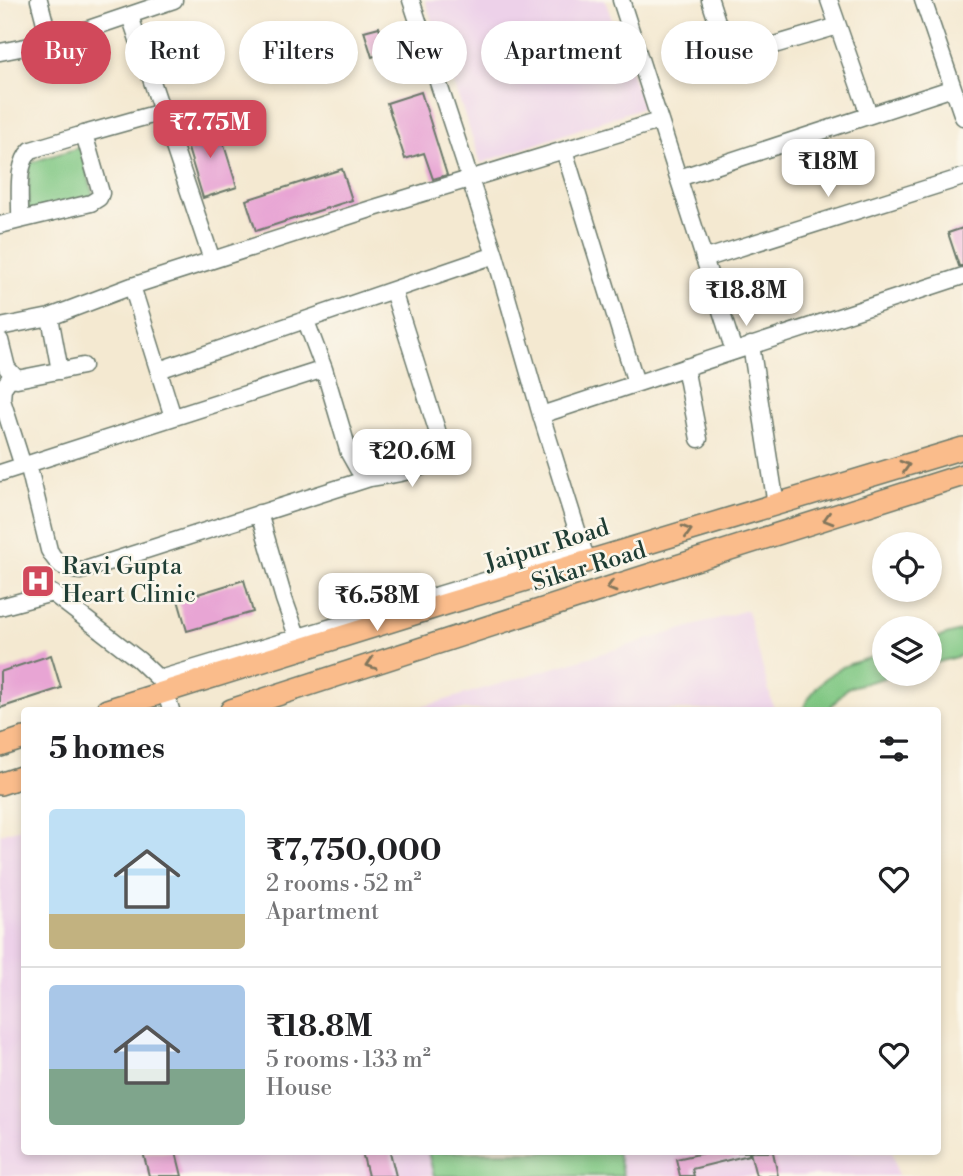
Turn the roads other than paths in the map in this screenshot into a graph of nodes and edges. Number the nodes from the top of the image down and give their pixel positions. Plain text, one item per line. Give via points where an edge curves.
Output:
1 (39, 0) edge
2 (174, 0) edge
3 (411, 0) edge
4 (621, 0) edge
5 (710, 0) edge
6 (829, 0) edge
7 (926, 1) edge
8 (130, 16) junction
9 (44, 21) edge
10 (111, 22) edge
11 (838, 26) junction
12 (21, 48) edge
13 (0, 52) edge
14 (953, 88) junction
15 (162, 112) junction
16 (869, 115) junction
17 (963, 117) edge
18 (659, 121) junction
19 (84, 134) junction
20 (564, 150) junction
21 (469, 177) junction
22 (963, 177) edge
23 (679, 178) junction
24 (20, 220) junction
25 (0, 225) edge
26 (495, 255) junction
27 (704, 259) junction
28 (212, 260) junction
29 (963, 276) edge
30 (132, 286) junction
31 (393, 290) junction
32 (50, 317) junction
33 (306, 321) junction
34 (0, 327) edge
35 (0, 340) edge
36 (751, 345) junction
37 (734, 351) junction
38 (83, 366) dead end
39 (685, 367) junction
40 (324, 369) junction
41 (159, 370) junction
42 (60, 371) junction
43 (12, 375) junction
44 (636, 383) junction
45 (541, 415) junction
46 (173, 417) junction
47 (699, 439) dead end
48 (963, 448) edge
49 (25, 465) junction
50 (0, 473) edge
51 (963, 475) edge
52 (370, 478) junction
53 (776, 505) junction
54 (260, 513) junction
55 (586, 556) junction
56 (67, 569) junction
57 (52, 593) junction
58 (0, 607) edge
59 (299, 643) junction
60 (165, 694) edge
61 (118, 707) edge
62 (240, 707) edge
63 (21, 739) edge
64 (0, 746) edge
65 (21, 777) edge
66 (0, 784) edge

1 - 9 street
2 - 8 street
3 - 21 street
4 - 18 street
5 - 11 street via 729,51 754,51
6 - 11 street
7 - 14 street
8 - 10 street
8 - 15 street
11 - 16 street
12 - 13 street
14 - 16 street
14 - 17 street
15 - 19 street
15 - 28 street
16 - 23 street
18 - 20 street
18 - 23 street
19 - 24 street via 32,149 26,155
19 - 24 street via 99,198
20 - 21 street
20 - 44 street
21 - 26 street
21 - 28 street
22 - 27 street
23 - 27 street
24 - 25 street
26 - 31 street
26 - 45 street
27 - 37 street
28 - 30 street
29 - 36 street
30 - 32 street
30 - 41 street
31 - 33 street
31 - 52 street via 441,448 425,466
32 - 34 street
32 - 42 street
33 - 40 street
33 - 41 street
35 - 43 street
36 - 37 street
36 - 53 street
37 - 39 street
38 - 42 street
39 - 44 street
39 - 47 street
40 - 46 street
40 - 52 street via 349,453
41 - 46 street
42 - 43 street via 24,379
43 - 49 street via 3,388 2,400
44 - 45 street
45 - 55 street
46 - 49 street
53 -> 48 main road, Jaipur Road
49 - 50 street
49 - 56 street via 50,550
51 -> 62 main road, Sikar Road
52 - 54 street
55 -> 53 main road, Jaipur Road
54 - 56 street via 81,571
54 - 59 street
55 - 59 main road, Jaipur Road
56 - 57 street
57 - 58 street
57 - 60 street via 139,660
59 - 60 main road, Jaipur Road
60 - 61 main road, Jaipur Road
63 - 64 main road
65 - 66 main road

